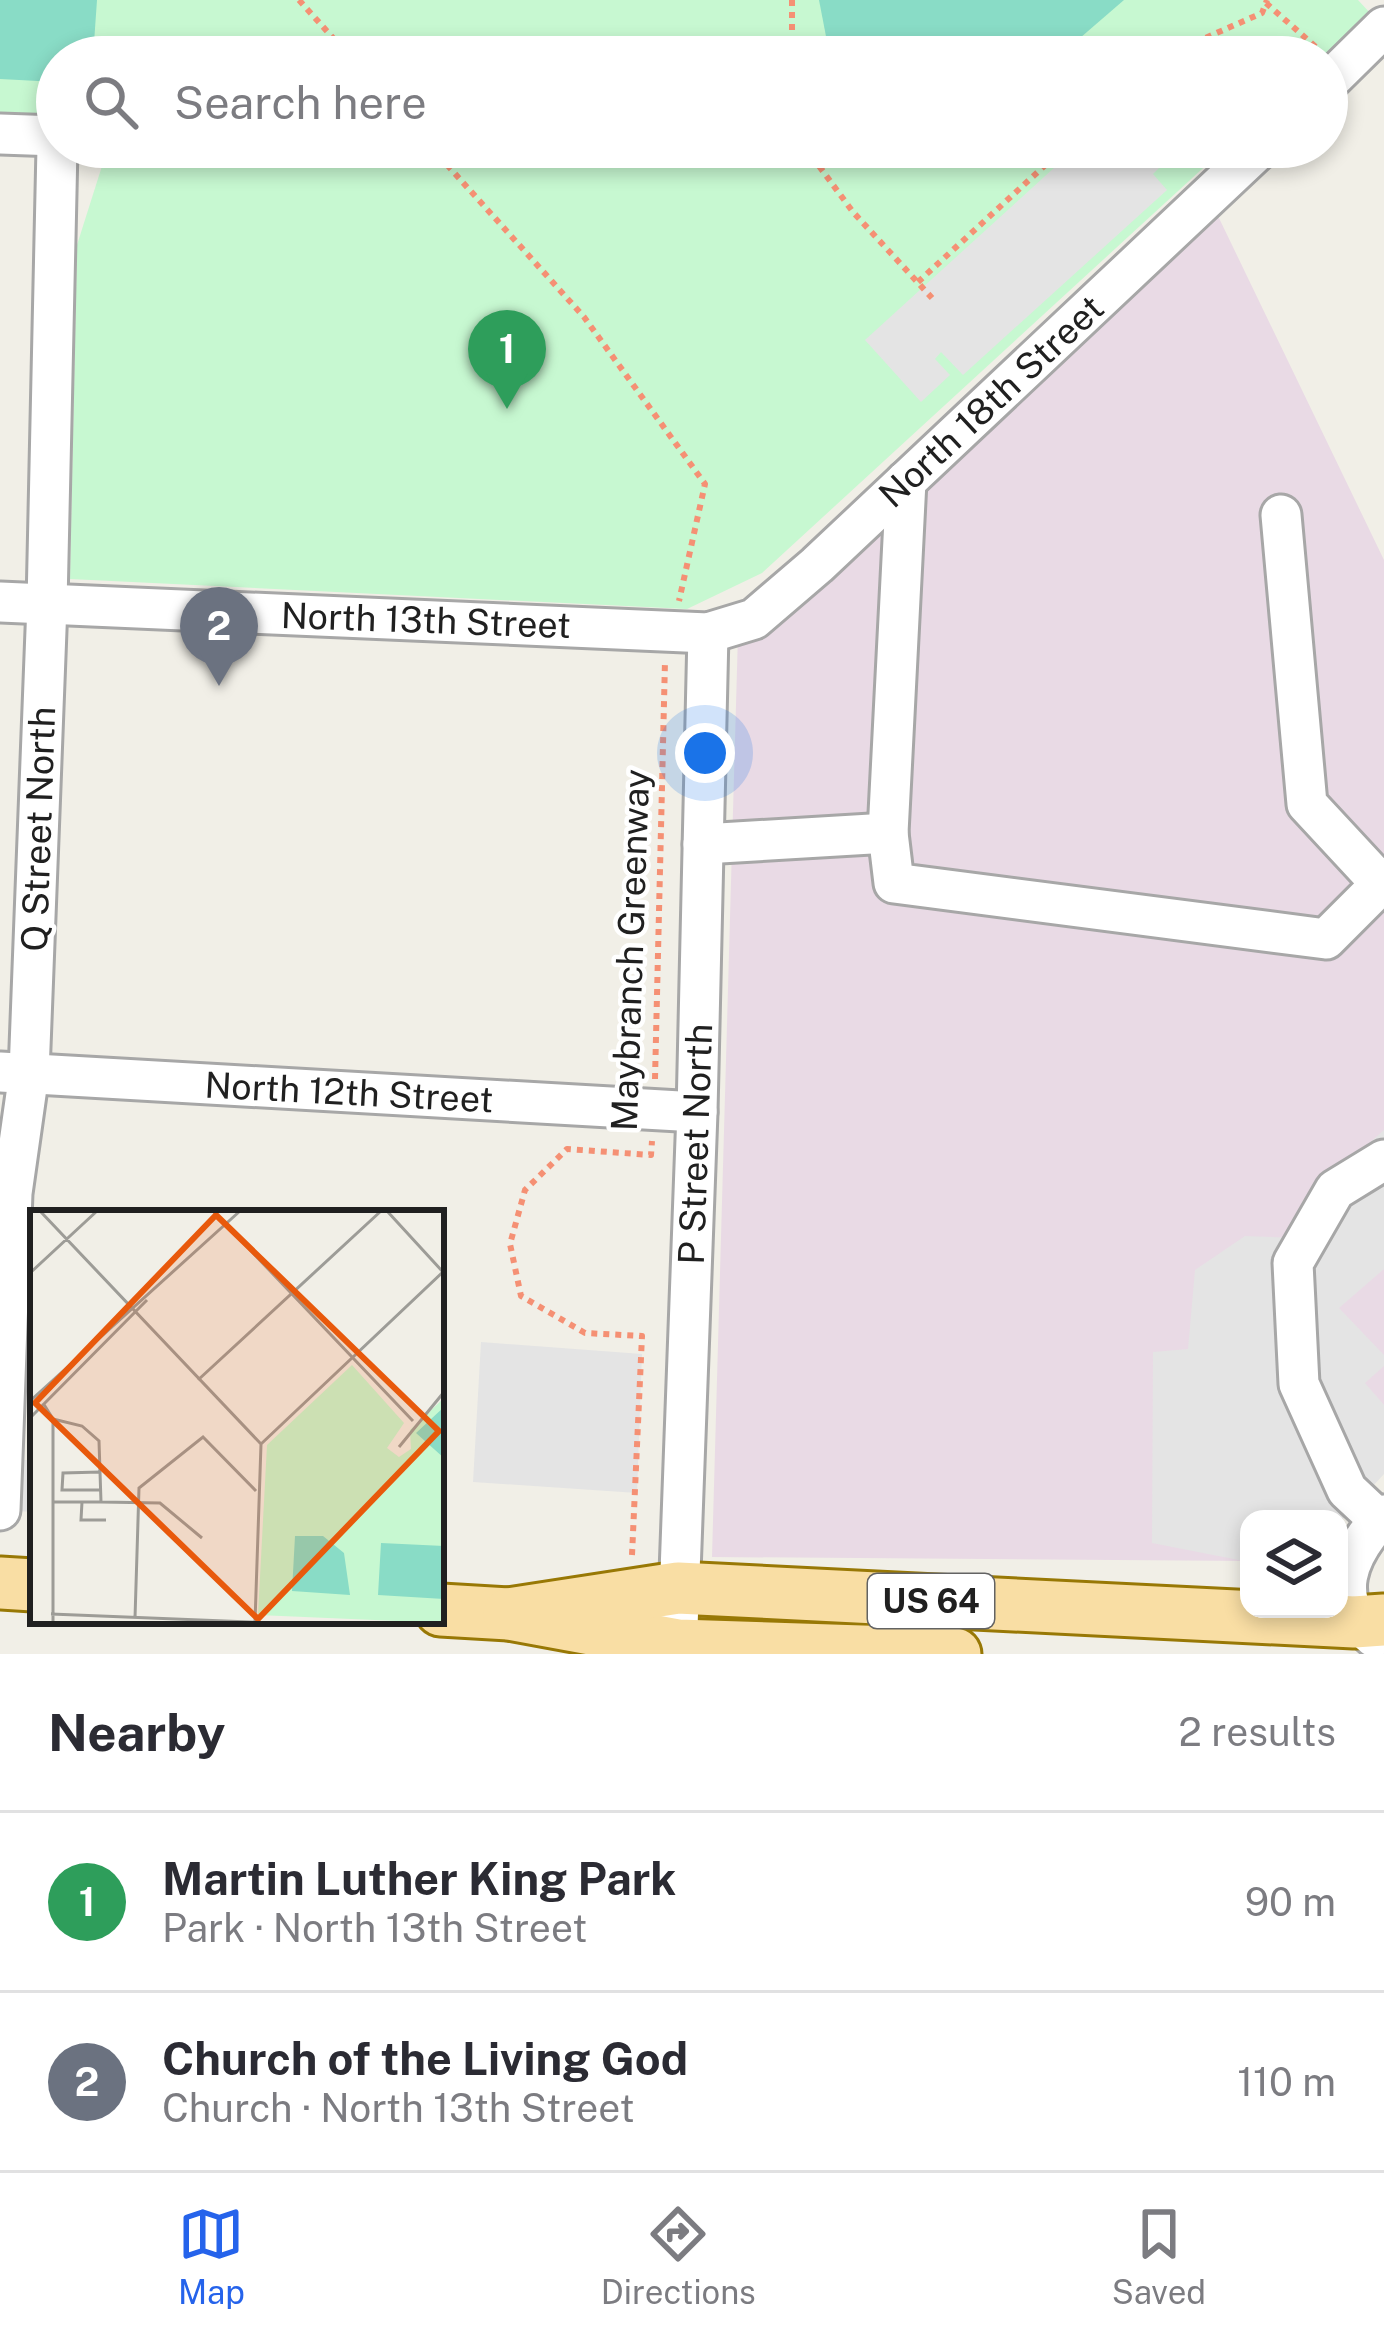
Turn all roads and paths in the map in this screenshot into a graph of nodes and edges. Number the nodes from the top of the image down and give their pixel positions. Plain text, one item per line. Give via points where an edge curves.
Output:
1 (299, 0) edge
2 (792, 0) edge
3 (1267, 2) edge
4 (1384, 26) edge
5 (331, 36) edge
6 (792, 36) edge
7 (1211, 36) edge
8 (1297, 36) edge
9 (1348, 51) edge
10 (0, 134) edge
11 (36, 135) edge
12 (57, 168) edge
13 (450, 168) edge
14 (821, 168) edge
15 (1041, 168) edge
16 (1239, 168) edge
17 (918, 282) junction
18 (932, 298) dead end
19 (906, 481) junction
20 (1281, 515) dead end
21 (0, 602) edge
22 (47, 604) junction
23 (690, 632) junction
24 (888, 833) junction
25 (703, 844) junction
26 (1383, 884) edge
27 (15, 1073) edge
28 (654, 1109) junction
29 (697, 1112) junction
30 (1384, 1160) edge
31 (0, 1510) edge
32 (1381, 1517) edge
33 (0, 1583) edge
34 (30, 1585) edge
35 (654, 1592) junction
36 (444, 1610) edge
37 (509, 1614) junction
38 (1374, 1628) edge
39 (678, 1649) edge
40 (955, 1654) edge

1 - 5 path
2 - 6 path
3 - 7 path via 1262,14
3 - 8 path
4 - 9 street
10 - 11 street
12 - 22 street, Q Street North
13 - 23 path, Maybranch Greenway via 584,317 705,484
14 - 17 path
15 - 17 path
16 - 19 street, North 18th Street
17 - 18 path
19 - 23 street, North 18th Street via 754,619
19 - 24 street
20 - 26 street via 1307,804
21 - 22 street, North 13th Street
22 - 23 street, North 13th Street
22 - 27 street, Q Street North
23 - 25 street, P Street North
23 - 28 path, Maybranch Greenway via 665,662
24 - 25 street
24 - 26 street via 893,883 1325,939
25 - 29 street, P Street North
27 - 28 street, North 12th Street
27 - 31 street, Q Street North
28 - 29 street, North 12th Street
28 - 35 path, Maybranch Greenway via 651,1155 567,1149 525,1190 510,1244 521,1296 585,1333 642,1336
29 - 35 street, P Street North
30 - 32 street via 1335,1190 1293,1264 1299,1384 1347,1490
32 - 38 street via 1348,1567 1345,1586
33 - 34 main road
35 - 37 main road, US 64
35 - 38 main road, US 64
35 - 39 street, P Street North
36 - 37 main road, US 64
37 - 39 main road, US 64
39 - 40 main road, US 64

